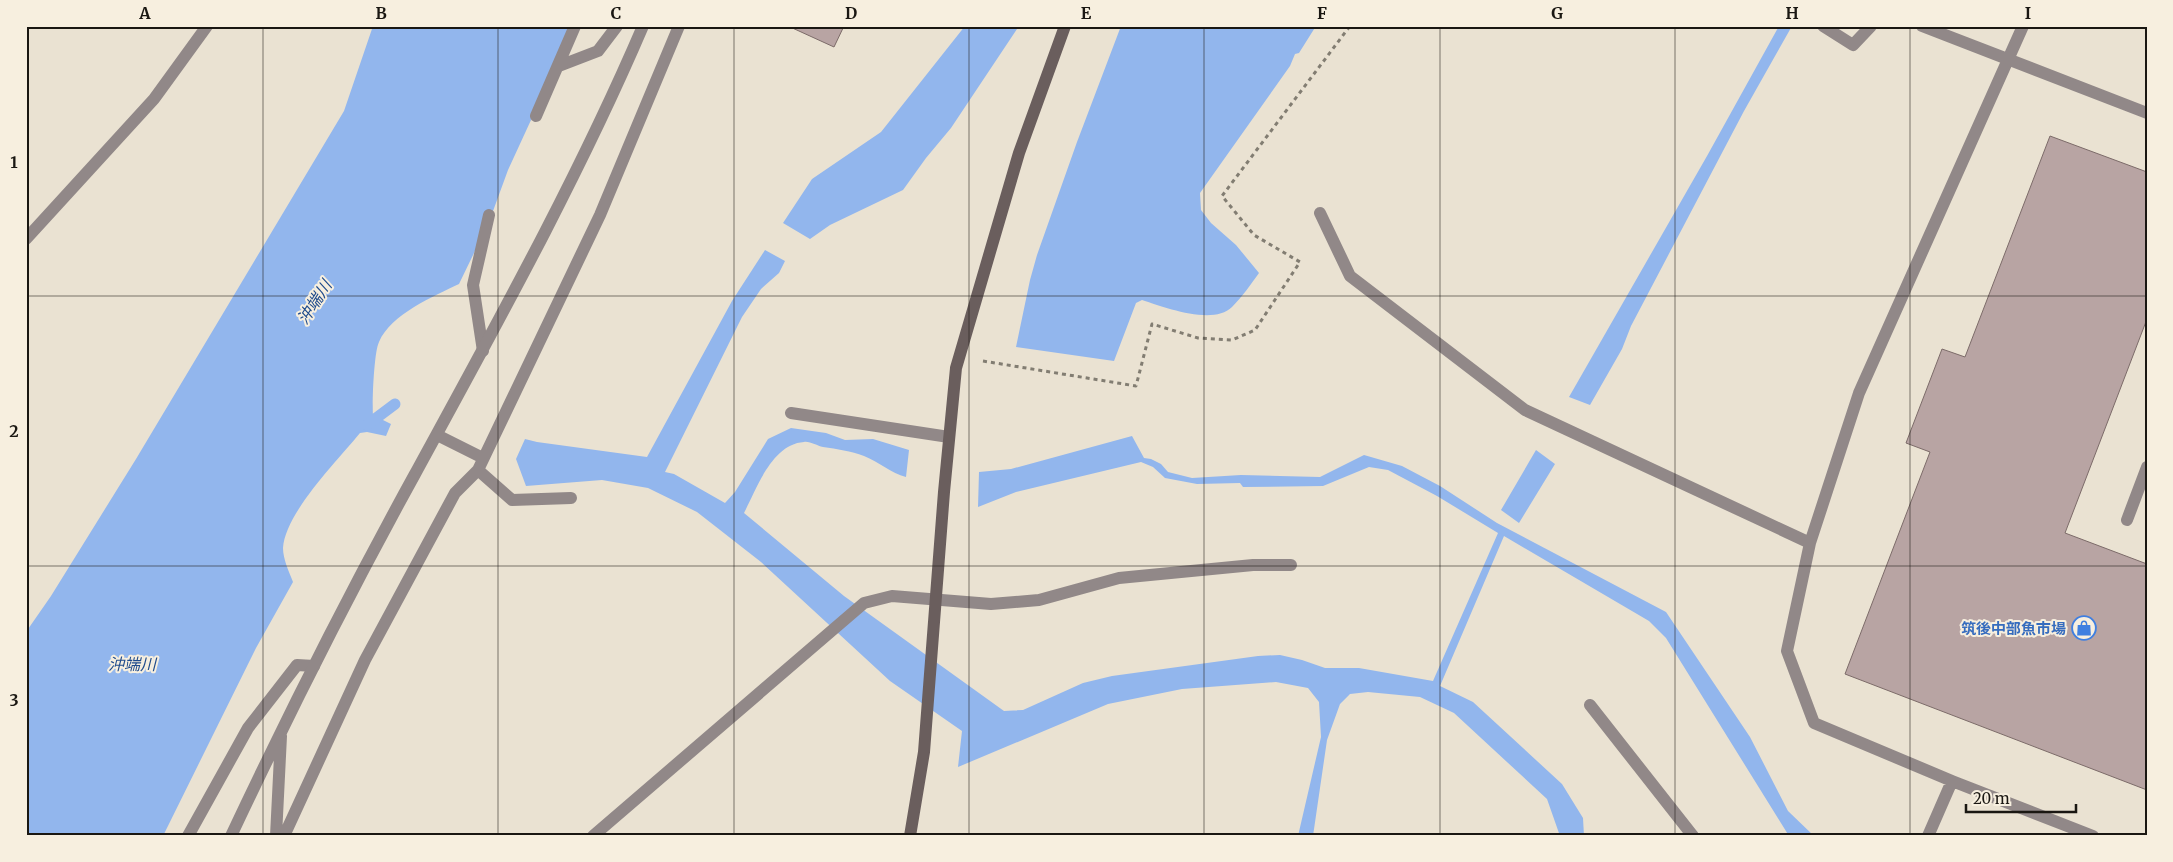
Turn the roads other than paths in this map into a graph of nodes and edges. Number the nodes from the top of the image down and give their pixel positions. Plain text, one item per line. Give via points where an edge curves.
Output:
1 (207, 26) edge
2 (576, 26) edge
3 (617, 26) edge
4 (643, 26) edge
5 (679, 26) edge
6 (1065, 26) edge
7 (1824, 26) edge
8 (1871, 26) edge
9 (1922, 26) edge
10 (2023, 26) edge
11 (2007, 59) junction
12 (559, 66) junction
13 (2147, 113) edge
14 (536, 116) dead end
15 (1320, 213) dead end
16 (490, 215) dead end
17 (26, 239) edge
18 (483, 351) junction
19 (792, 413) dead end
20 (437, 435) junction
21 (949, 437) junction
22 (483, 458) junction
23 (2147, 467) edge
24 (478, 470) junction
25 (571, 498) dead end
26 (2127, 520) dead end
27 (1810, 543) junction
28 (1291, 565) dead end
29 (935, 601) junction
30 (314, 666) junction
31 (1590, 705) dead end
32 (282, 728) junction
33 (1952, 781) junction
34 (188, 836) edge
35 (232, 836) edge
36 (276, 836) edge
37 (284, 836) edge
38 (593, 836) edge
39 (910, 836) edge
40 (1693, 836) edge
41 (1928, 836) edge
42 (2093, 836) edge

1 - 17 street via 154,99
2 - 12 street
3 - 12 street via 598,50
4 - 18 street via 610,102
5 - 22 street via 600,216
6 - 21 street via 1019,153 956,368
7 - 8 street via 1853,45
9 - 11 street
10 - 11 street
11 - 13 street
11 - 27 street via 1859,393
12 - 14 street
15 - 27 street via 1350,276 1525,410
16 - 18 street via 473,285
18 - 20 street
19 - 21 street
20 - 22 street
20 - 30 street
21 - 29 street
22 - 24 street
23 - 26 street
24 - 25 street via 512,500
24 - 37 street via 455,493 365,660
27 - 33 street via 1787,651 1814,723
28 - 29 street via 1253,565 1119,578 1039,600 1020,602
29 - 38 street via 892,596 864,602
29 - 39 street via 924,752
30 - 32 street
30 - 34 street via 297,665 248,728
31 - 40 street
32 - 35 street
32 - 36 street
33 - 41 street
33 - 42 street

